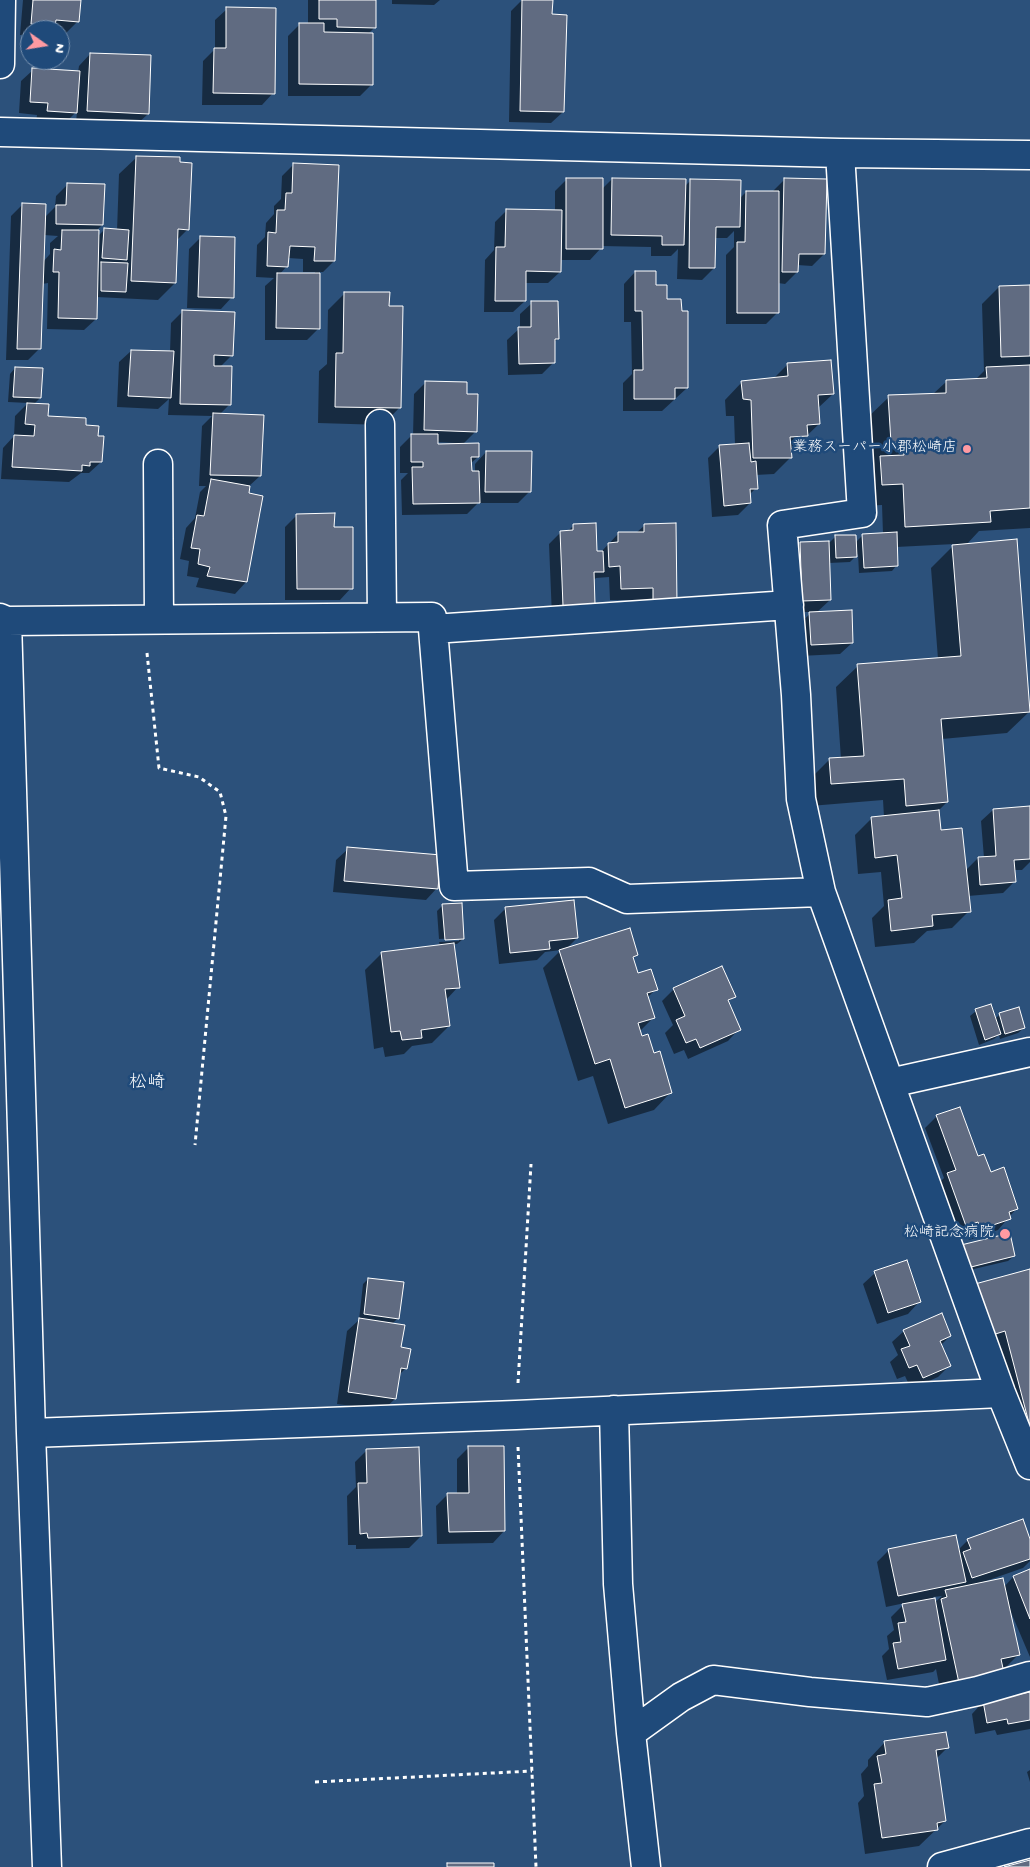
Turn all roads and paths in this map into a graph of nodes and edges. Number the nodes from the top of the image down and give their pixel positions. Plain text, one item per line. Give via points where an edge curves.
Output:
1 (1, 0) edge
2 (0, 64) edge
3 (0, 132) edge
4 (840, 153) junction
5 (1030, 155) edge
6 (380, 424) dead end
7 (158, 464) dead end
8 (789, 605) junction
9 (382, 618) junction
10 (152, 619) junction
11 (4, 620) edge
12 (433, 629) junction
13 (821, 892) junction
14 (1030, 1052) edge
15 (890, 1083) junction
16 (195, 1146) dead end
17 (530, 1164) dead end
18 (1001, 1393) junction
19 (614, 1410) junction
20 (516, 1415) junction
21 (31, 1434) junction
22 (1030, 1464) edge
23 (1030, 1676) edge
24 (631, 1733) junction
25 (532, 1771) junction
26 (315, 1782) dead end
27 (1030, 1843) edge
28 (48, 1867) edge
29 (536, 1867) edge
30 (646, 1867) edge
31 (942, 1867) edge

1 - 2 street
3 - 4 street
4 - 5 street
4 - 8 street via 862,513 782,525
6 - 9 street
7 - 10 street
8 - 12 street
8 - 13 street via 801,799
9 - 10 street
9 - 12 street via 432,617
10 - 11 street
10 - 16 path via 159,768 199,777 220,792 226,816
11 - 21 street
12 - 13 street via 454,886 589,882 627,899
13 - 15 street
14 - 15 street
15 - 18 street
17 - 20 path
18 - 19 street
18 - 22 street
19 - 20 street
19 - 24 street via 618,1584
20 - 21 street
20 - 25 path
21 - 28 street
23 - 24 street via 927,1702 713,1680 681,1697
24 - 30 street
25 - 26 path
25 - 29 path
27 - 31 street

